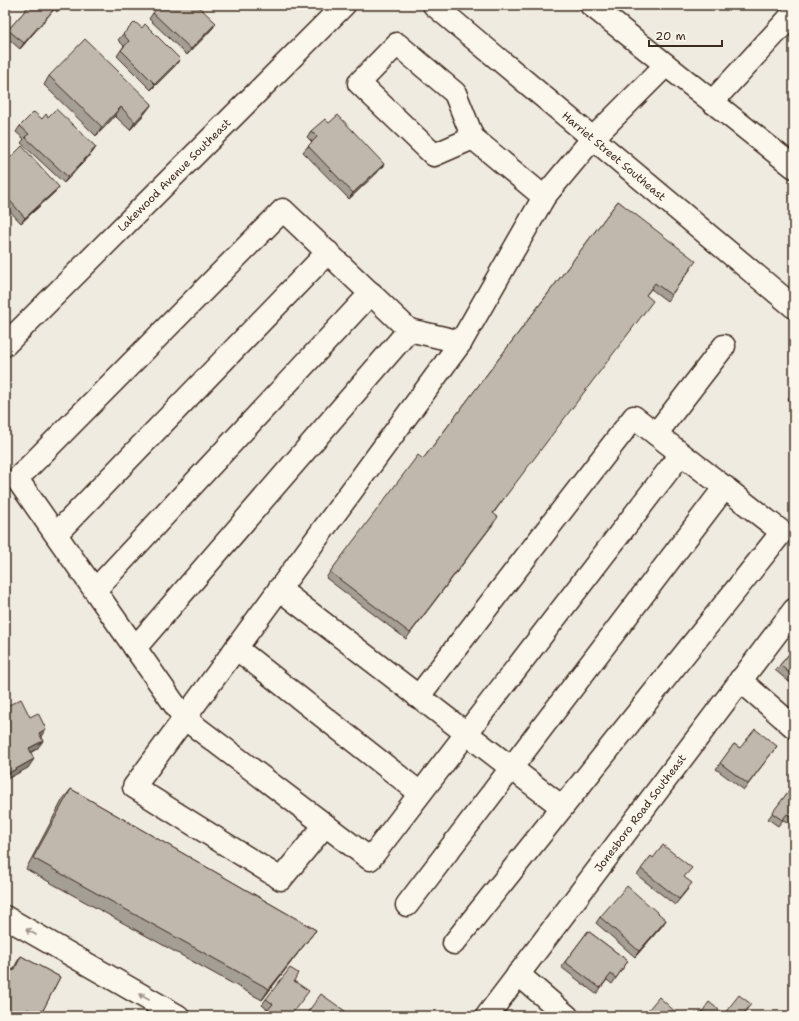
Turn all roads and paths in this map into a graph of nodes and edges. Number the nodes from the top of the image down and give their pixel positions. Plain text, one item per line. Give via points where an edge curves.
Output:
1 (344, 5) edge
2 (434, 5) edge
3 (591, 5) edge
4 (794, 13) edge
5 (666, 65) junction
6 (712, 102) junction
7 (473, 138) junction
8 (593, 138) junction
9 (794, 167) edge
10 (544, 197) junction
11 (328, 252) junction
12 (371, 293) junction
13 (794, 307) edge
14 (409, 330) junction
15 (460, 342) junction
16 (5, 345) edge
17 (724, 346) dead end
18 (656, 434) junction
19 (681, 454) junction
20 (725, 488) junction
21 (56, 534) junction
22 (95, 590) junction
23 (279, 590) junction
24 (794, 610) edge
25 (135, 648) junction
26 (236, 648) junction
27 (740, 680) junction
28 (418, 697) junction
29 (184, 718) junction
30 (794, 727) edge
31 (466, 734) junction
32 (511, 768) junction
33 (420, 793) junction
34 (562, 807) junction
35 (325, 825) junction
36 (406, 905) dead end
37 (5, 917) edge
38 (454, 943) dead end
39 (518, 974) junction
40 (178, 1016) edge
41 (486, 1016) edge
42 (567, 1016) edge

1 - 16 street, Lakewood Avenue Southeast
2 - 8 street, Harriet Street Southeast
3 - 5 street
4 - 6 street
5 - 6 street
5 - 8 street
6 - 9 street
7 - 7 street via 455,93 397,44 359,83 434,155
7 - 10 street
8 - 10 street
8 - 13 street, Harriet Street Southeast
10 - 15 street
11 - 12 street
11 - 21 street
11 - 21 street via 283,210 18,479
12 - 14 street
12 - 22 street
14 - 15 street
14 - 25 street
15 - 23 street
17 - 18 street
18 - 19 street
18 - 28 street via 634,416
19 - 20 street
19 - 31 street
20 - 32 street
20 - 34 street via 782,532
21 - 22 street
22 - 25 street
23 - 26 street
23 - 28 street
24 - 27 street, Jonesboro Road Southeast
25 - 29 street
26 - 29 street
26 - 33 street
27 - 30 street
27 - 39 street, Jonesboro Road Southeast
28 - 31 street
29 - 35 street
29 - 35 street via 134,787 281,879
31 - 32 street
31 - 33 street
32 - 34 street
32 - 36 street
33 - 35 street via 370,859
34 - 38 street
40 -> 37 street
39 - 41 street, Jonesboro Road Southeast
39 - 42 street

